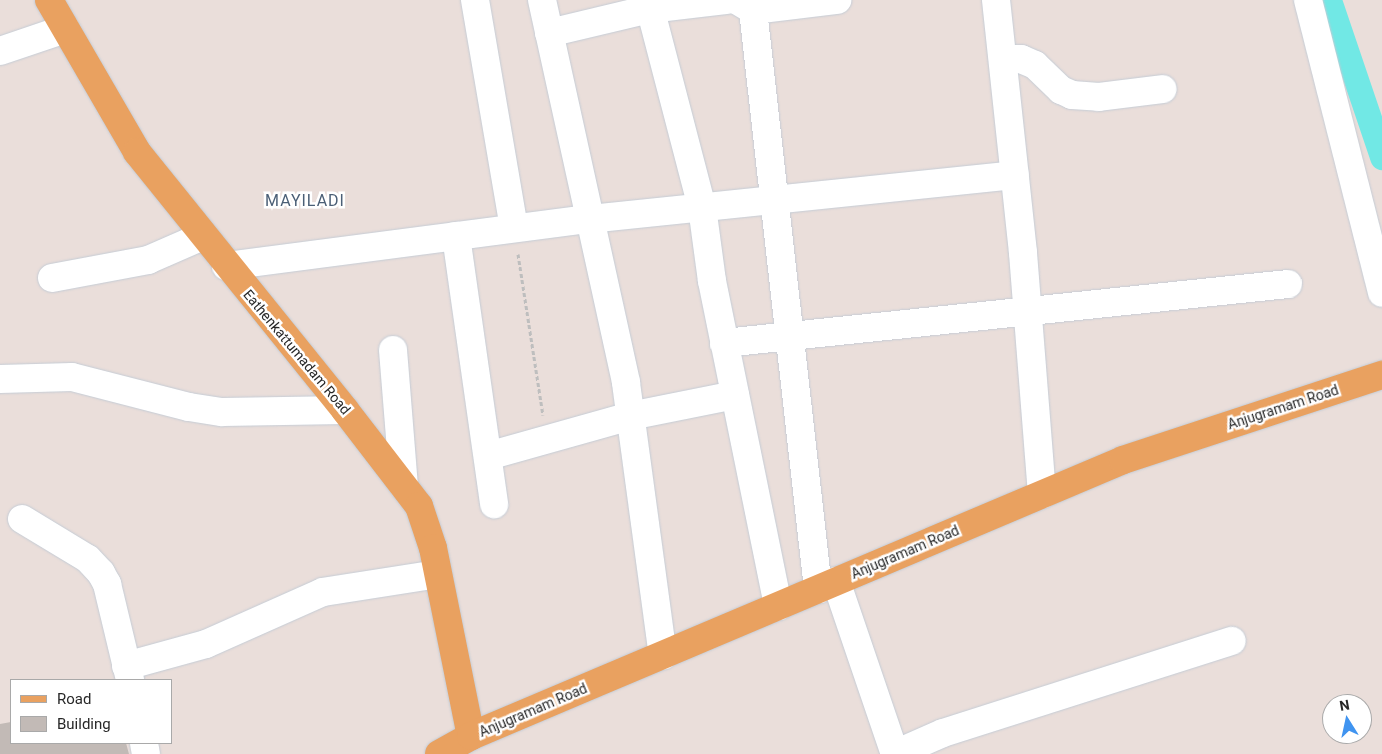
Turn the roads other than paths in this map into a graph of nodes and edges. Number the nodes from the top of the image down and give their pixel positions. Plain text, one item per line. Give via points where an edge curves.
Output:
1 (49, 0) edge
2 (475, 0) edge
3 (542, 0) edge
4 (726, 0) edge
5 (837, 0) edge
6 (996, 0) edge
7 (1308, 0) edge
8 (649, 4) edge
9 (745, 5) edge
10 (65, 30) junction
11 (549, 33) junction
12 (0, 51) edge
13 (1003, 59) junction
14 (1163, 89) dead end
15 (1015, 175) junction
16 (775, 199) junction
17 (702, 207) junction
18 (590, 219) junction
19 (514, 228) junction
20 (203, 236) junction
21 (456, 236) junction
22 (226, 266) junction
23 (52, 278) dead end
24 (1288, 284) dead end
25 (1382, 293) edge
26 (1028, 311) junction
27 (790, 336) junction
28 (724, 343) junction
29 (393, 350) dead end
30 (1382, 374) edge
31 (0, 379) edge
32 (735, 395) junction
33 (345, 410) junction
34 (630, 416) junction
35 (488, 456) junction
36 (404, 486) junction
37 (1042, 494) junction
38 (494, 504) dead end
39 (22, 519) dead end
40 (438, 574) junction
41 (827, 585) junction
42 (778, 606) junction
43 (1232, 641) dead end
44 (663, 655) junction
45 (128, 673) edge
46 (473, 745) edge
47 (438, 754) edge
48 (895, 754) edge

1 - 10 main road, Eathenkattumadam Road
2 - 19 street
3 - 11 street
4 - 8 street
5 - 9 street
6 - 13 street
7 - 25 street
8 - 11 street
8 - 17 street
9 - 16 street
10 - 12 street
10 - 20 main road, Eathenkattumadam Road via 137,152
11 - 18 street
13 - 14 street via 1021,59 1035,65 1061,90 1072,95 1099,97
13 - 15 street
15 - 16 street
15 - 26 street
16 - 17 street
16 - 27 street
17 - 18 street
17 - 28 street
18 - 19 street
18 - 34 street via 626,383
19 - 21 street
20 - 22 main road, Eathenkattumadam Road
20 - 23 street via 148,260
21 - 22 street
21 - 35 street
22 - 33 main road, Eathenkattumadam Road
24 - 26 street
26 - 27 street
26 - 37 street
27 - 28 street
27 - 41 street
28 - 32 street
29 - 36 street
30 - 37 main road, Anjugramam Road via 1123,460
31 - 33 street via 72,377 189,407 222,412
32 - 34 street
32 - 42 street
33 - 36 main road, Eathenkattumadam Road
34 - 35 street
34 - 44 street
35 - 38 street
36 - 40 main road, Eathenkattumadam Road via 427,525
37 - 41 main road, Anjugramam Road
39 - 45 street via 88,559 101,573 107,584
40 - 45 street via 323,592 206,644
40 - 46 main road, Eathenkattumadam Road
41 - 42 main road, Anjugramam Road
41 - 48 street
42 - 44 main road, Anjugramam Road
43 - 48 street via 943,733
44 - 46 main road, Anjugramam Road
46 - 47 main road, Anjugramam Road

